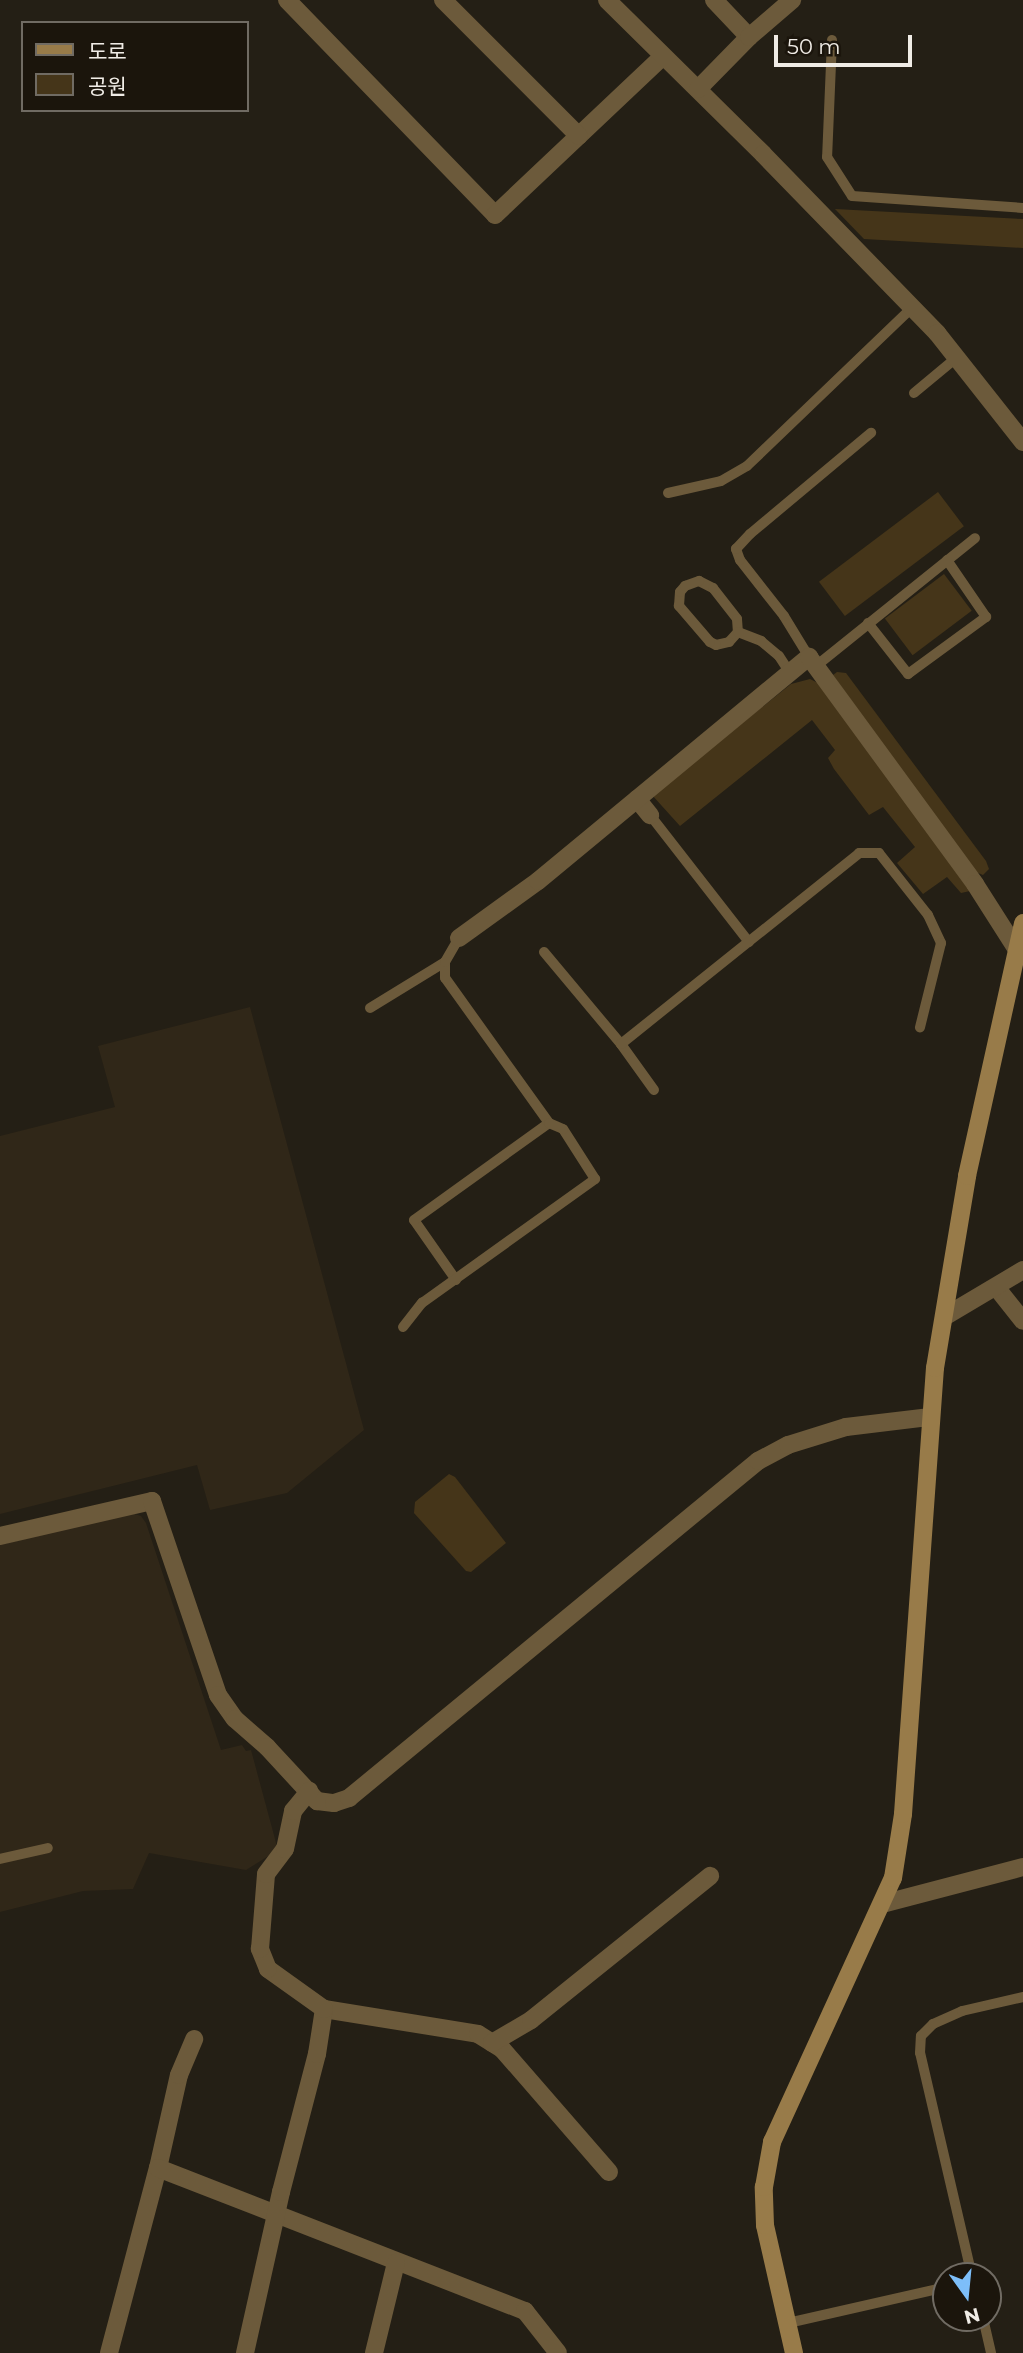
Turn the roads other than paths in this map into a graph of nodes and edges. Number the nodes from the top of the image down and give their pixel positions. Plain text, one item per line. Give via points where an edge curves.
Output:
1 (287, 0) edge
2 (443, 0) edge
3 (607, 0) edge
4 (714, 0) edge
5 (792, 0) edge
6 (749, 37) junction
7 (832, 40) dead end
8 (662, 57) junction
9 (698, 89) junction
10 (579, 136) junction
11 (1023, 208) edge
12 (912, 308) junction
13 (956, 358) junction
14 (914, 393) dead end
15 (871, 433) dead end
16 (1023, 442) edge
17 (668, 493) dead end
18 (975, 538) dead end
19 (947, 559) junction
20 (868, 623) junction
21 (738, 632) junction
22 (813, 662) junction
23 (790, 673) junction
24 (637, 799) junction
25 (650, 815) joint
26 (1023, 923) edge
27 (459, 938) joint
28 (749, 942) junction
29 (1017, 950) junction
30 (544, 952) dead end
31 (445, 962) junction
32 (370, 1008) dead end
33 (920, 1027) dead end
34 (621, 1044) junction
35 (654, 1090) dead end
36 (549, 1123) junction
37 (1023, 1270) edge
38 (456, 1280) junction
39 (996, 1287) junction
40 (944, 1317) junction
41 (1023, 1321) edge
42 (403, 1327) dead end
43 (930, 1417) junction
44 (0, 1536) edge
45 (309, 1791) junction
46 (48, 1848) dead end
47 (0, 1858) edge
48 (1023, 1867) edge
49 (710, 1876) dead end
50 (882, 1904) junction
51 (1023, 1997) edge
52 (324, 2008) junction
53 (194, 2039) dead end
54 (492, 2043) junction
55 (158, 2168) junction
56 (609, 2172) dead end
57 (277, 2213) junction
58 (969, 2262) edge
59 (396, 2263) junction
60 (932, 2290) edge
61 (788, 2323) junction
62 (986, 2332) edge
63 (109, 2353) edge
64 (245, 2353) edge
65 (374, 2353) edge
66 (558, 2353) edge
67 (794, 2353) edge
68 (991, 2353) edge

1 - 10 street via 495,215
2 - 10 street
3 - 8 street
4 - 6 street
5 - 6 street
6 - 9 street
7 - 11 lane via 827,157 852,196
8 - 9 street
8 - 10 street
9 - 12 street
12 - 13 street
12 - 17 lane via 747,466 721,481
13 - 14 lane
13 - 16 street
15 - 22 lane via 736,549
18 - 19 lane
19 - 20 lane
19 - 20 lane via 986,617 908,674
20 - 22 lane
21 - 21 lane via 723,645 704,638 679,606 680,592 699,581 713,588 737,619
21 - 23 lane via 761,641
22 - 23 street
22 - 29 street via 975,884
23 - 24 street
24 - 25 street
24 - 27 street via 538,881
25 - 28 lane
26 - 29 street
27 - 31 lane
28 - 33 lane via 859,853 879,853 928,915 940,943
28 - 34 lane
29 - 40 street via 967,1176
30 - 34 lane
31 - 32 lane
31 - 36 lane via 445,978
34 - 35 lane
36 - 38 lane via 414,1220
36 - 38 lane via 563,1129 595,1179
37 - 39 street
38 - 42 lane via 422,1303
39 - 40 street
39 - 41 street
40 - 43 street
43 - 45 street via 846,1427 788,1445 758,1461 349,1798 334,1803 317,1801
43 - 50 street via 903,1814 893,1878
44 - 45 street via 152,1501 218,1695 235,1719
45 - 52 street via 293,1811 285,1849 266,1874 260,1950 268,1969
46 - 47 lane
48 - 50 street
49 - 54 street via 531,2020
50 - 61 street via 772,2142 764,2187 765,2225
51 - 58 lane via 962,2011 933,2024 921,2036 920,2053
52 - 54 street via 478,2034
52 - 57 street
53 - 55 street via 179,2075
54 - 56 street
55 - 57 street
55 - 63 street
57 - 59 street
57 - 64 street
59 - 65 street
59 - 66 street via 525,2311
60 - 61 lane
61 - 67 street
62 - 68 lane

